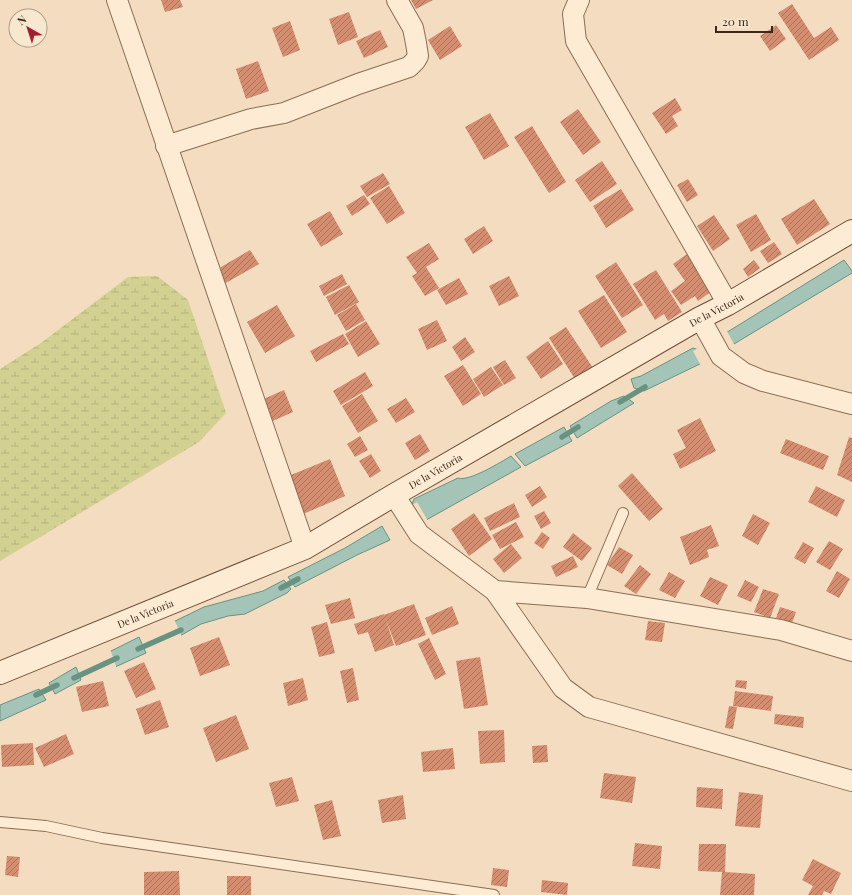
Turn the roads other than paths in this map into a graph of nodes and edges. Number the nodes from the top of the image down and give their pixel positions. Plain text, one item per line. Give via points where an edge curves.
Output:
1 (117, 0) edge
2 (397, 0) edge
3 (579, 0) edge
4 (166, 146) junction
5 (852, 230) edge
6 (728, 304) junction
7 (700, 318) junction
8 (852, 404) edge
9 (394, 495) junction
10 (623, 514) dead end
11 (305, 548) junction
12 (495, 591) junction
13 (587, 598) junction
14 (852, 650) edge
15 (0, 674) edge
16 (852, 782) edge
17 (0, 822) edge
18 (494, 895) edge

1 - 4 street
2 - 4 street via 413,28 416,43 418,56 409,67 284,113 251,119
3 - 6 street via 573,14 576,41
4 - 11 street
5 - 6 main road, De la Victoria
6 - 7 main road, De la Victoria
7 - 8 street via 721,356 744,373 763,381
7 - 9 main road, De la Victoria
9 - 11 main road, De la Victoria
9 - 12 street via 419,534
10 - 13 lane
11 - 15 main road, De la Victoria
12 - 13 street
12 - 16 street via 563,688 589,707
13 - 14 street via 781,630
17 - 18 lane via 46,826 102,838

